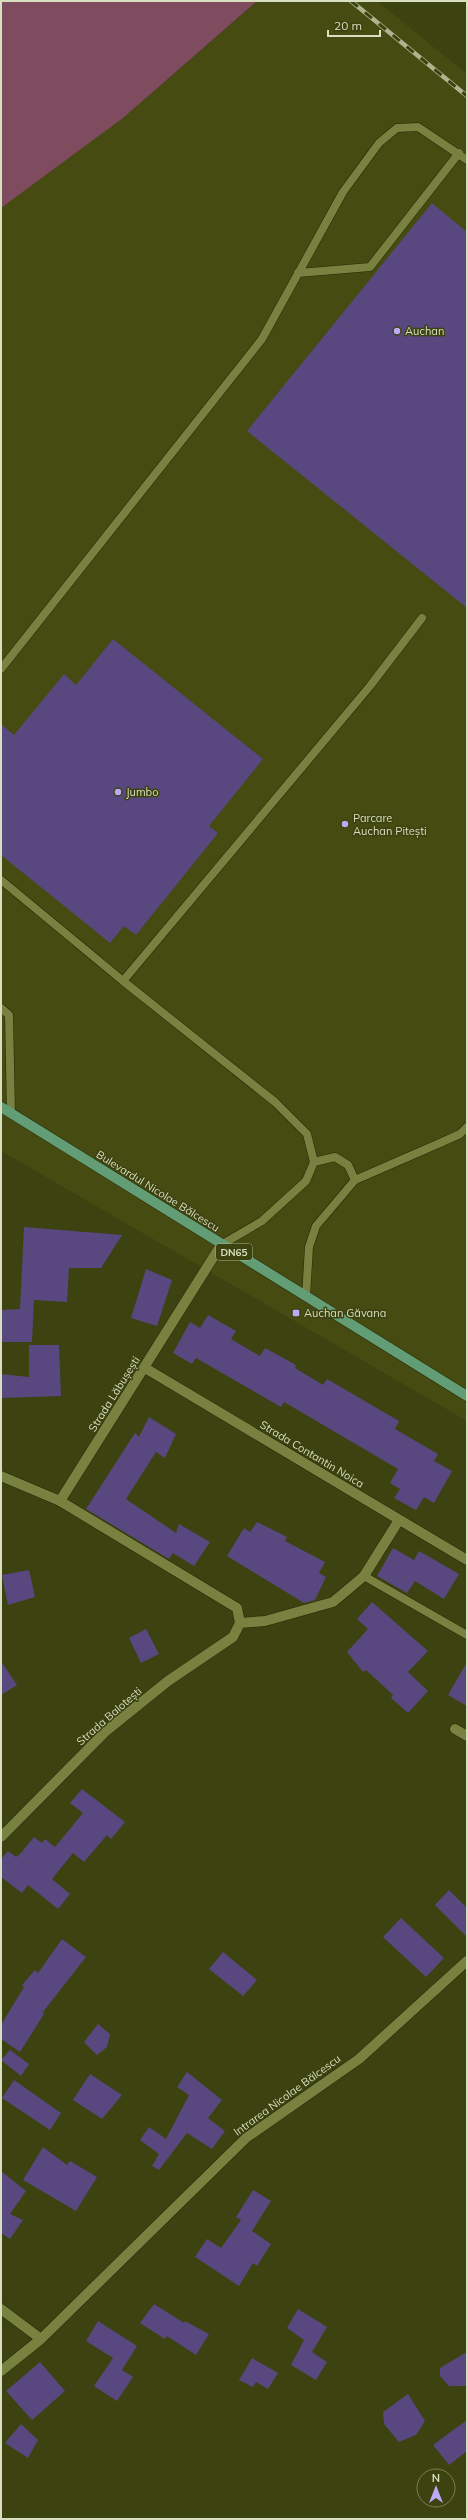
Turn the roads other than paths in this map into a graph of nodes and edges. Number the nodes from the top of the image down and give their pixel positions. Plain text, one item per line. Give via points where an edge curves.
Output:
1 (459, 153) junction
2 (467, 160) edge
3 (298, 273) junction
4 (422, 618) dead end
5 (1, 669) edge
6 (1, 880) edge
7 (123, 981) junction
8 (1, 1008) edge
9 (1, 1107) edge
10 (11, 1113) junction
11 (467, 1127) edge
12 (314, 1162) junction
13 (355, 1180) junction
14 (221, 1245) junction
15 (306, 1296) junction
16 (145, 1368) junction
17 (467, 1396) edge
18 (1, 1476) edge
19 (60, 1502) junction
20 (399, 1520) junction
21 (467, 1560) edge
22 (364, 1576) junction
23 (240, 1623) junction
24 (467, 1635) edge
25 (455, 1729) dead end
26 (467, 1736) edge
27 (1, 1837) edge
28 (467, 1961) edge
29 (1, 2309) edge
30 (41, 2339) junction
31 (1, 2371) edge

1 - 2 lane
1 - 3 lane via 370,267
1 - 3 lane via 418,127 397,128 380,143 343,192
3 - 5 lane via 262,339
4 - 7 lane via 370,686
6 - 7 lane
7 - 12 lane via 281,1107 307,1134
8 - 10 lane via 9,1015
9 - 10 main road, Bulevardul Nicolae Bălcescu / DN65
10 - 14 main road, Bulevardul Nicolae Bălcescu / DN65
11 - 13 lane via 460,1134
12 - 13 lane via 336,1157 348,1165
12 - 14 lane via 306,1181 280,1206 262,1221
13 - 15 lane via 316,1226 309,1247
14 - 15 main road, Bulevardul Nicolae Bălcescu / DN65
14 - 16 street, Strada Lăbușești
15 - 17 main road, Bulevardul Nicolae Bălcescu / DN65
16 - 19 street, Strada Lăbușești
16 - 20 street, Strada Contantin Noica
18 - 19 street
19 - 23 street via 237,1608
20 - 21 street, Strada Contantin Noica
20 - 22 street
22 - 23 street via 333,1602 265,1621
22 - 24 lane
23 - 27 street, Strada Balotești via 232,1637 168,1681 106,1731
25 - 26 street
28 - 30 street, Intrarea Nicolae Bălcescu via 359,2059 246,2138
29 - 30 street
30 - 31 street, Intrarea Nicolae Bălcescu

